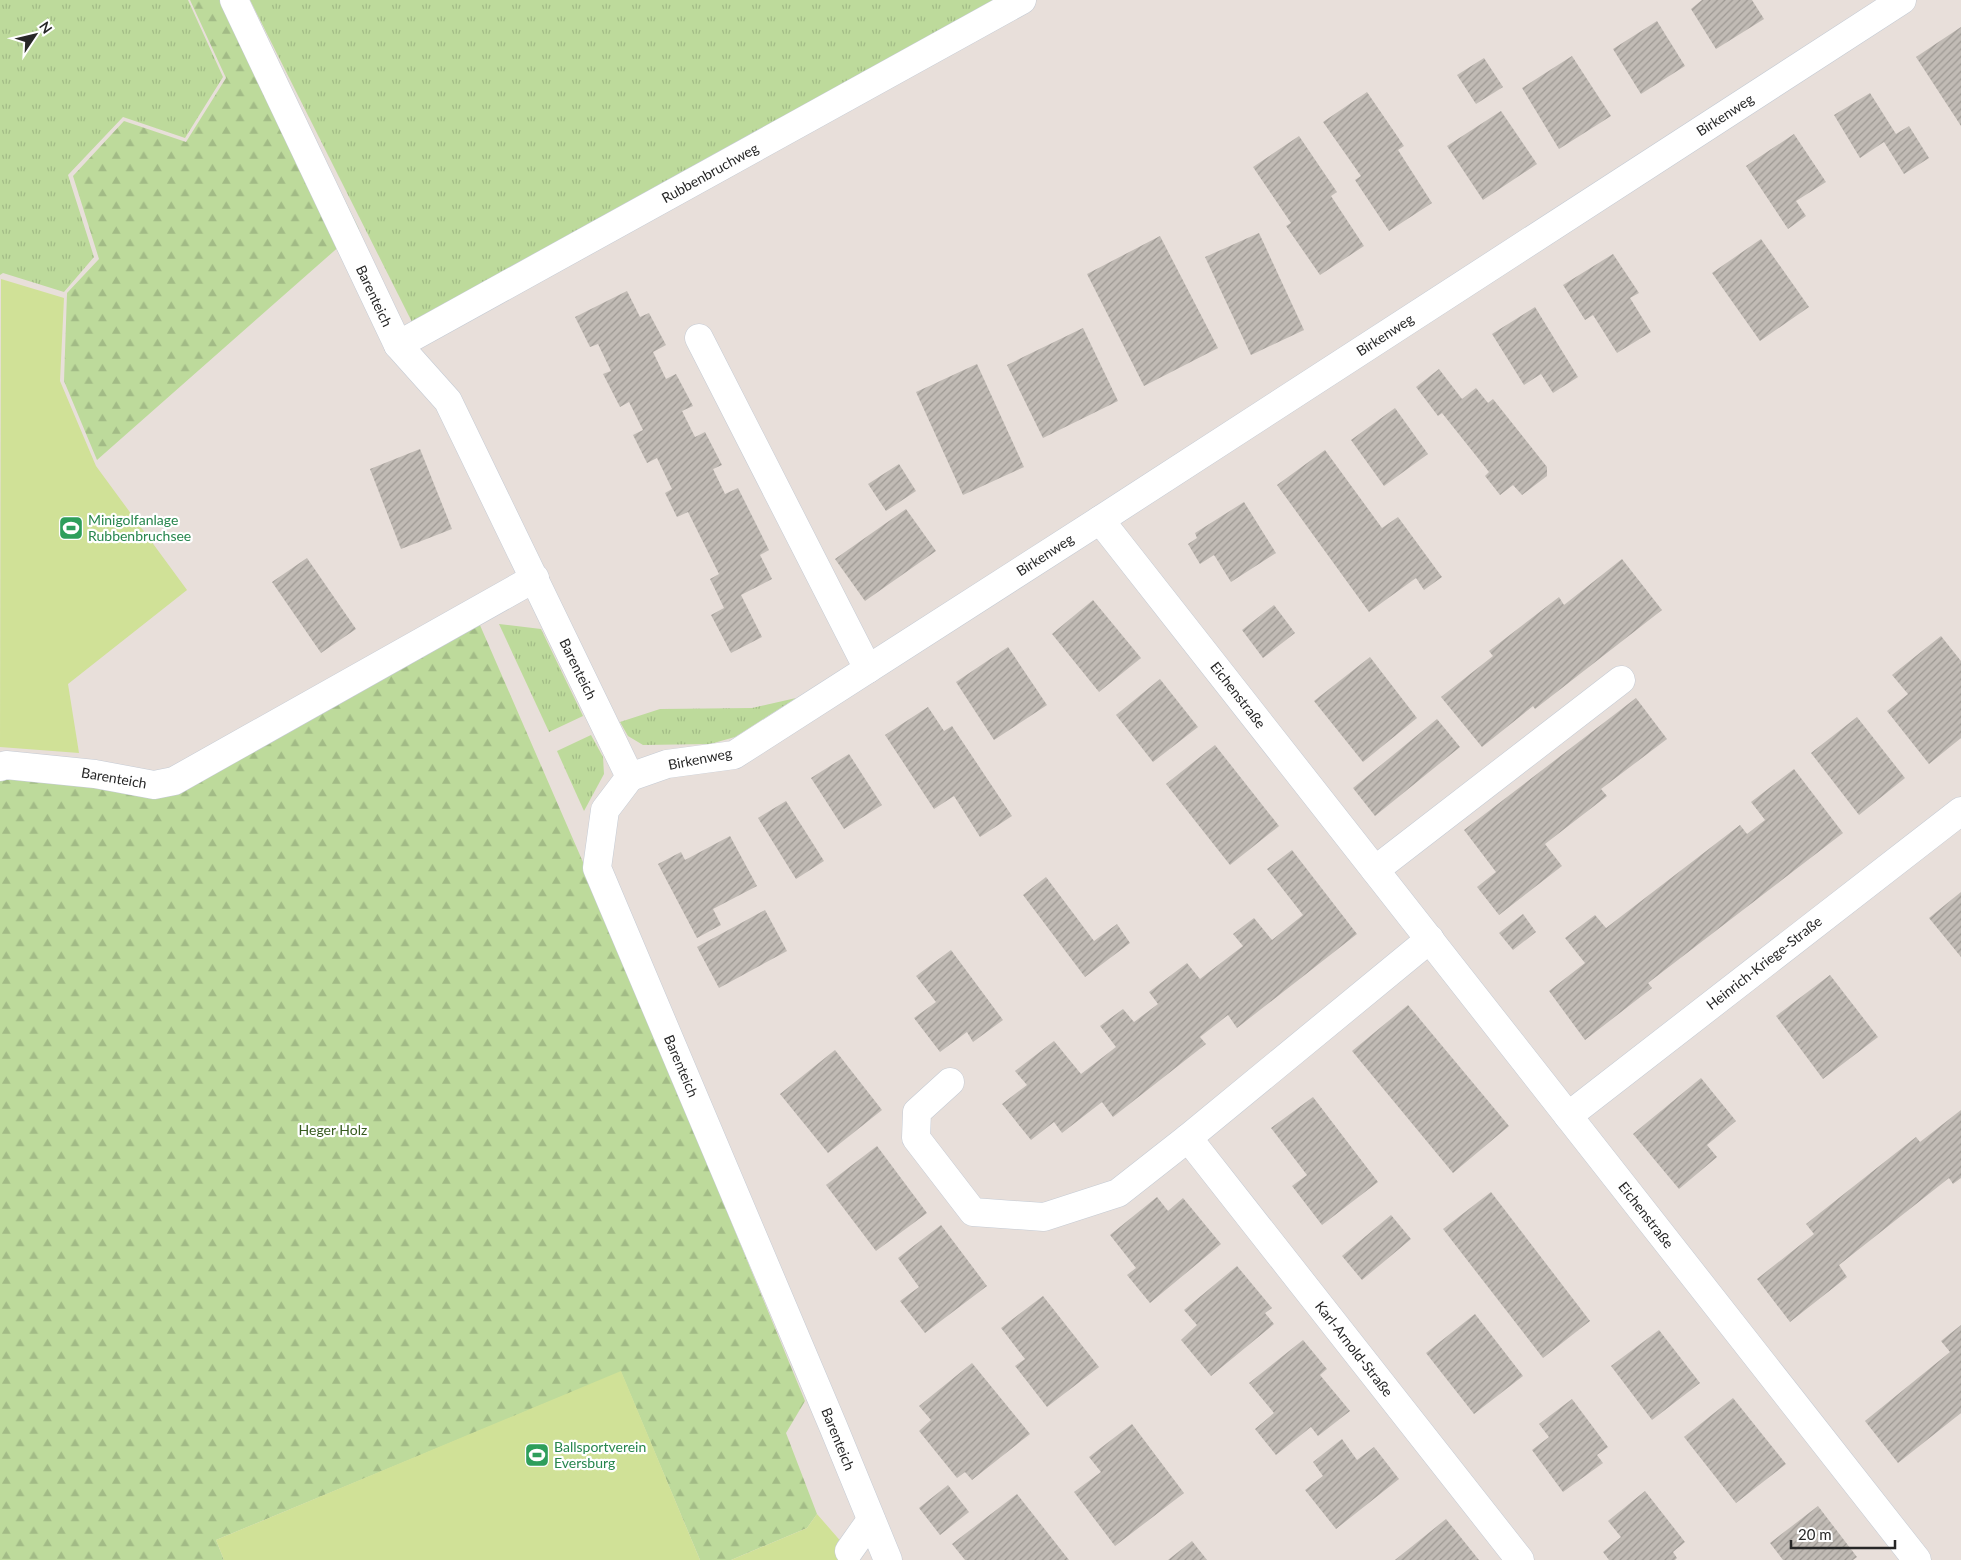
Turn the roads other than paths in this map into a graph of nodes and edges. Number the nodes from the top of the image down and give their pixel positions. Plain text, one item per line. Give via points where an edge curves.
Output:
1 (234, 0) edge
2 (1022, 0) edge
3 (1902, 0) edge
4 (699, 338) dead end
5 (398, 345) junction
6 (1100, 520) junction
7 (535, 578) junction
8 (868, 669) junction
9 (1621, 680) dead end
10 (0, 767) edge
11 (630, 777) junction
12 (1961, 811) edge
13 (1375, 870) junction
14 (1430, 939) junction
15 (950, 1082) dead end
16 (1568, 1116) junction
17 (1188, 1138) junction
18 (871, 1520) junction
19 (849, 1551) dead end
20 (888, 1560) edge
21 (1520, 1560) edge
22 (1917, 1560) edge

1 - 5 street, Barenteich
2 - 5 street, Rubbenbruchweg
3 - 6 street, Birkenweg
4 - 8 street
5 - 7 street, Barenteich via 448,401
6 - 8 street, Birkenweg
6 - 13 street, Eichenstraße
7 - 10 street, Barenteich via 174,781 154,785 95,774
7 - 11 street, Barenteich
8 - 11 street, Birkenweg via 734,755 667,764
9 - 13 street
11 - 18 street, Barenteich via 605,810 597,868
12 - 16 street, Heinrich-Kriege-Straße
13 - 14 street, Eichenstraße
14 - 16 street, Eichenstraße
14 - 17 street
15 - 17 street via 917,1112 916,1138 973,1212 1044,1217 1118,1193
16 - 22 street, Eichenstraße
17 - 21 street, Karl-Arnold-Straße
18 - 19 street
18 - 20 street, Barenteich

